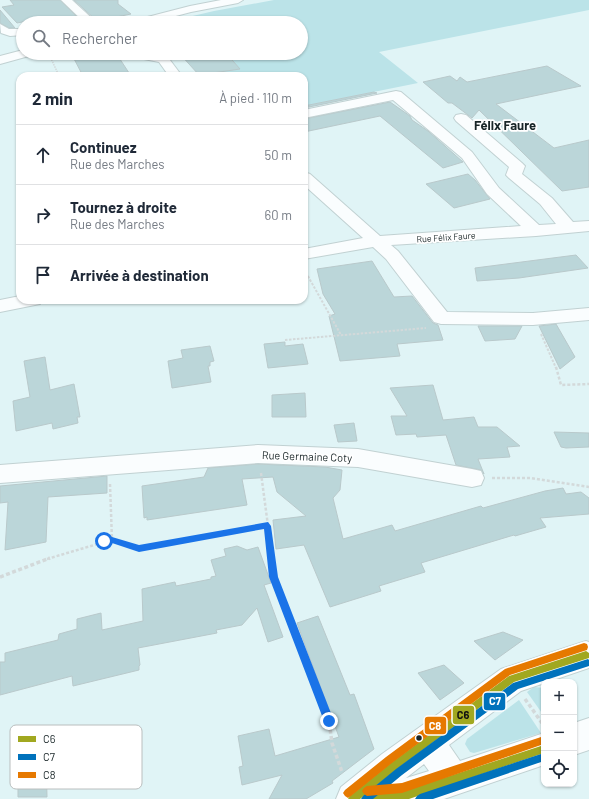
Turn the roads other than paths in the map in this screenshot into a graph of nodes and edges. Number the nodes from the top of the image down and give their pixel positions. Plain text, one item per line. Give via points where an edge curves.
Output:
1 (66, 0) edge
2 (230, 1) edge
3 (84, 16) edge
4 (166, 16) edge
5 (0, 27) edge
6 (16, 32) edge
7 (16, 56) edge
8 (0, 60) edge
9 (164, 60) edge
10 (173, 72) edge
11 (308, 113) edge
12 (461, 118) dead end
13 (308, 181) edge
14 (589, 226) edge
15 (569, 228) junction
16 (536, 231) junction
17 (377, 241) junction
18 (308, 253) edge
19 (16, 303) edge
20 (0, 306) edge
21 (589, 314) edge
22 (12, 473) edge
23 (472, 478) road end
24 (588, 654) edge
25 (589, 734) edge
26 (577, 738) edge
27 (428, 741) junction
28 (541, 750) edge
29 (453, 780) junction
30 (349, 788) edge
31 (368, 799) edge

1 - 3 street
2 - 4 street
5 - 6 street via 8,32
7 - 8 street
9 - 10 street
11 - 16 street via 396,95 467,155 493,191
12 - 15 street via 517,166 514,175 546,202
13 - 17 street
14 - 15 street, Rue Félix Faure
15 - 16 street, Rue Félix Faure
16 - 17 street, Rue Félix Faure
17 - 18 street, Rue Félix Faure
17 - 21 street via 392,255 441,318 533,318
19 - 20 street
22 - 23 street, Rue Germaine Coty via 258,454 358,458
24 - 27 street via 512,679
25 - 26 street
27 - 29 street
27 - 30 street
28 - 29 street
29 - 31 street via 404,796

